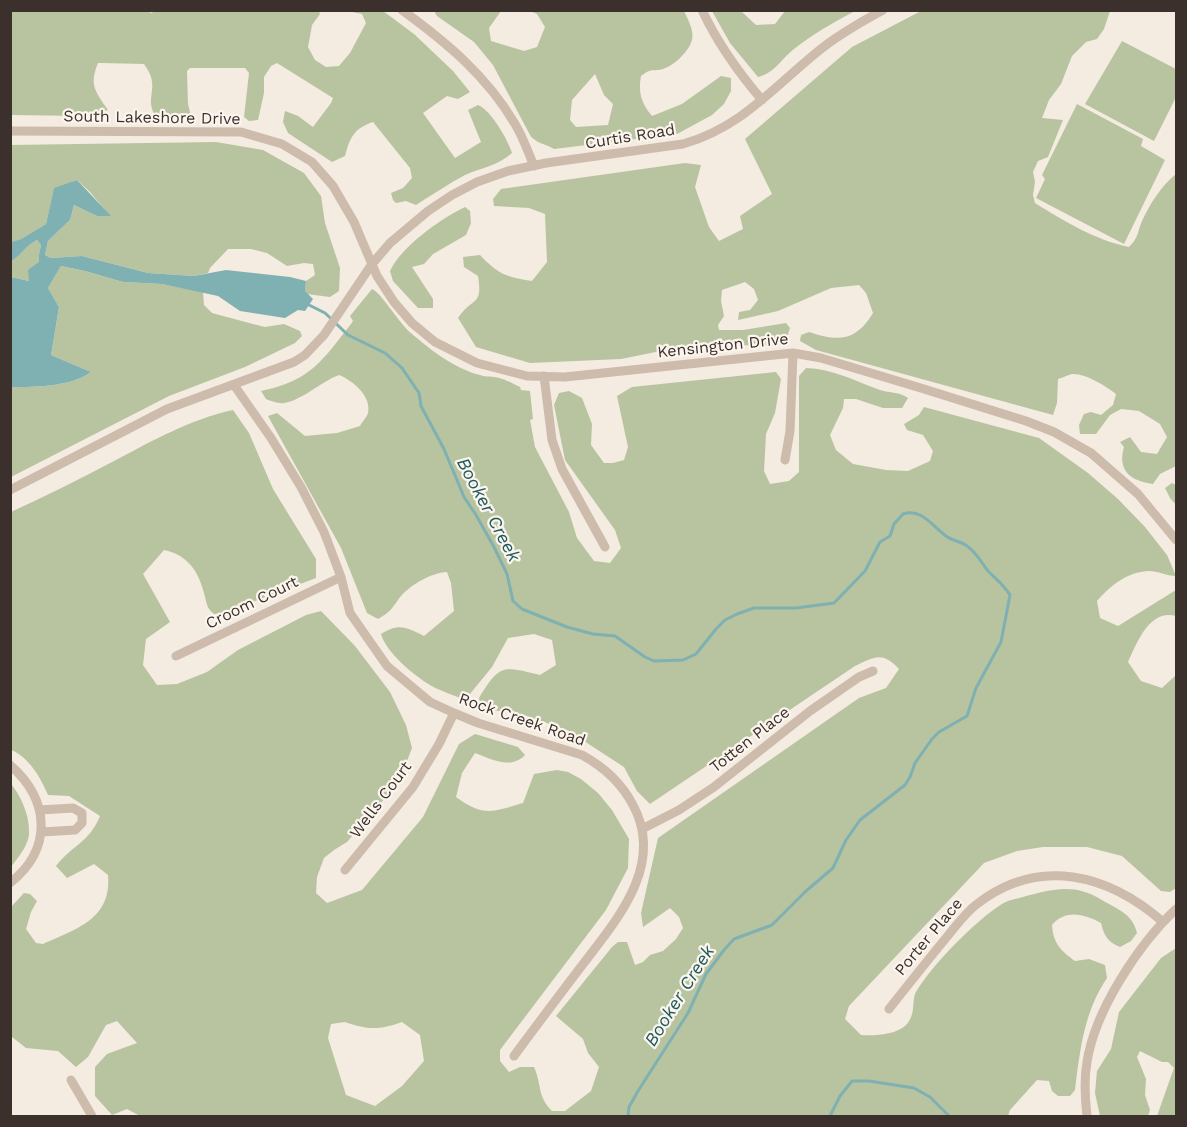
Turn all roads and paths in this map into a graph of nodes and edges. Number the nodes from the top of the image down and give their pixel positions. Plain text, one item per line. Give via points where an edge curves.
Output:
1 (402, 10) edge
2 (702, 10) edge
3 (883, 10) edge
4 (762, 100) junction
5 (10, 131) edge
6 (534, 166) junction
7 (372, 264) junction
8 (793, 353) junction
9 (544, 376) junction
10 (234, 386) junction
11 (785, 460) dead end
12 (10, 490) edge
13 (1176, 540) edge
14 (605, 547) dead end
15 (341, 577) junction
16 (176, 656) dead end
17 (873, 671) dead end
18 (454, 713) junction
19 (10, 765) edge
20 (40, 810) junction
21 (642, 829) junction
22 (42, 832) junction
23 (345, 870) dead end
24 (10, 882) edge
25 (1176, 909) edge
26 (1163, 922) junction
27 (890, 1009) dead end
28 (514, 1056) dead end
29 (71, 1080) dead end
30 (92, 1116) edge
31 (1087, 1116) edge

1 - 6 street via 464,59 497,95 517,126
2 - 4 street via 737,71
3 - 4 street, Curtis Road via 833,40
4 - 6 street, Curtis Road via 705,138
5 - 7 street, South Lakeshore Drive via 241,132 282,144 312,162 333,186
6 - 7 street, Curtis Road via 508,171 452,195 409,226
7 - 9 street, Kensington Drive via 394,302 435,342 477,363 527,376
7 - 10 street, Curtis Road via 341,313 305,355
8 - 9 street, Kensington Drive via 577,376
8 - 11 street
8 - 13 street, Kensington Drive via 924,388 1054,432 1090,453 1130,487
9 - 14 street via 552,440 562,469
10 - 12 street, Curtis Road via 167,409
10 - 15 street, Rock Creek Road via 301,487
15 - 16 street, Croom Court
15 - 18 street, Rock Creek Road via 350,613 387,666 430,702
17 - 21 street, Totten Place via 810,711 714,787
18 - 21 street, Rock Creek Road via 596,763 614,777 630,798
18 - 23 street, Wells Court via 413,787
19 - 20 street via 29,785
20 - 22 street
20 - 22 street via 73,808 82,813 83,819 75,830
21 - 28 street, Rock Creek Road via 645,845 640,872 620,915
22 - 24 street via 29,865
25 - 26 street
26 - 27 street, Porter Place via 1132,899 1095,881 1055,875 1021,881 989,896 967,913
26 - 31 street via 1120,981 1098,1023 1087,1061
29 - 30 street

